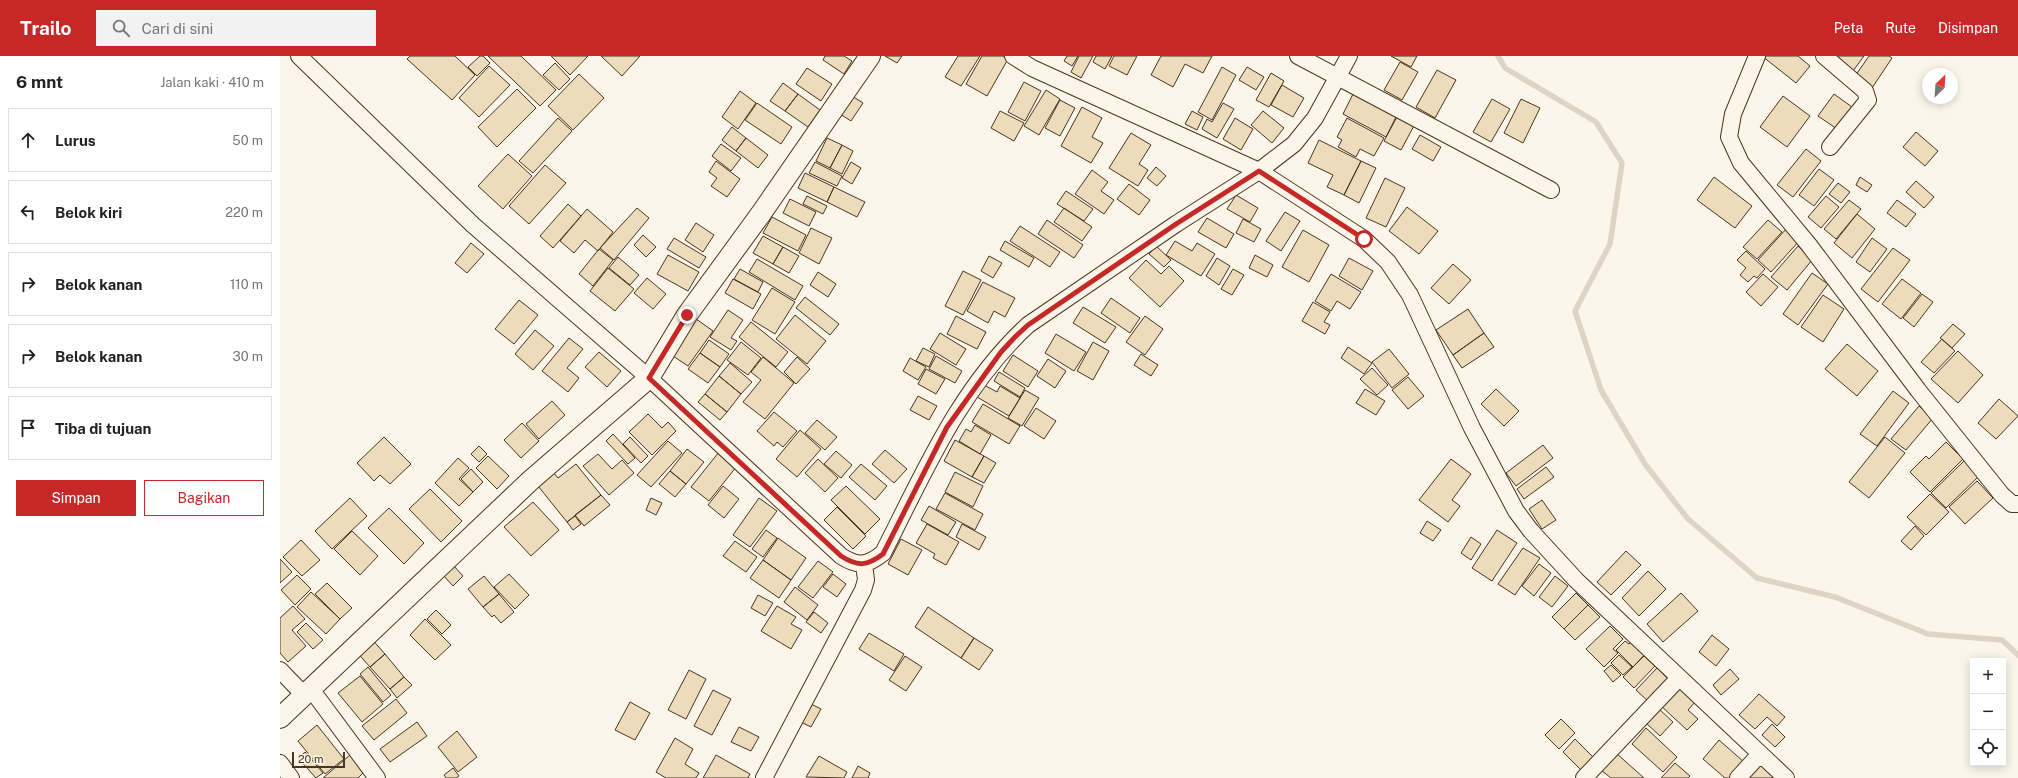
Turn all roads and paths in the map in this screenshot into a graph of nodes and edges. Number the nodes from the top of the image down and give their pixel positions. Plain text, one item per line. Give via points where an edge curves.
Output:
1 (299, 56) edge
2 (870, 56) edge
3 (1013, 56) edge
4 (1298, 56) edge
5 (1350, 56) edge
6 (1757, 56) edge
7 (1824, 56) edge
8 (1338, 78) junction
9 (1830, 147) dead end
10 (1259, 171) junction
11 (1550, 190) dead end
12 (649, 378) junction
13 (2018, 504) edge
14 (864, 564) junction
15 (280, 670) edge
16 (1679, 678) junction
17 (307, 692) junction
18 (280, 718) edge
19 (1760, 754) junction
20 (280, 763) edge
21 (291, 778) edge
22 (377, 778) edge
23 (764, 778) edge
24 (1584, 778) edge
25 (1738, 778) edge
26 (1786, 778) edge

1 - 12 street via 473,225
2 - 12 street via 687,315
3 - 10 street via 1059,80
4 - 8 street
5 - 8 street
6 - 13 street via 1731,121 1729,137 1741,163 1809,244 1918,390 1997,489 2012,504
7 - 9 street via 1865,91 1868,100
8 - 10 street via 1315,118 1294,144
8 - 11 street
10 - 14 street via 1176,224 1041,316 1015,337 1001,352 947,427 883,554
10 - 16 street via 1364,239 1388,262 1410,295 1454,392 1516,511 1576,580
12 - 14 street via 841,556 852,563
12 - 17 street via 536,476
14 - 23 street via 866,580 863,590
15 - 17 street
16 - 19 street
16 - 24 street
17 - 18 street
17 - 22 street
19 - 25 street
19 - 26 street
20 - 21 street

